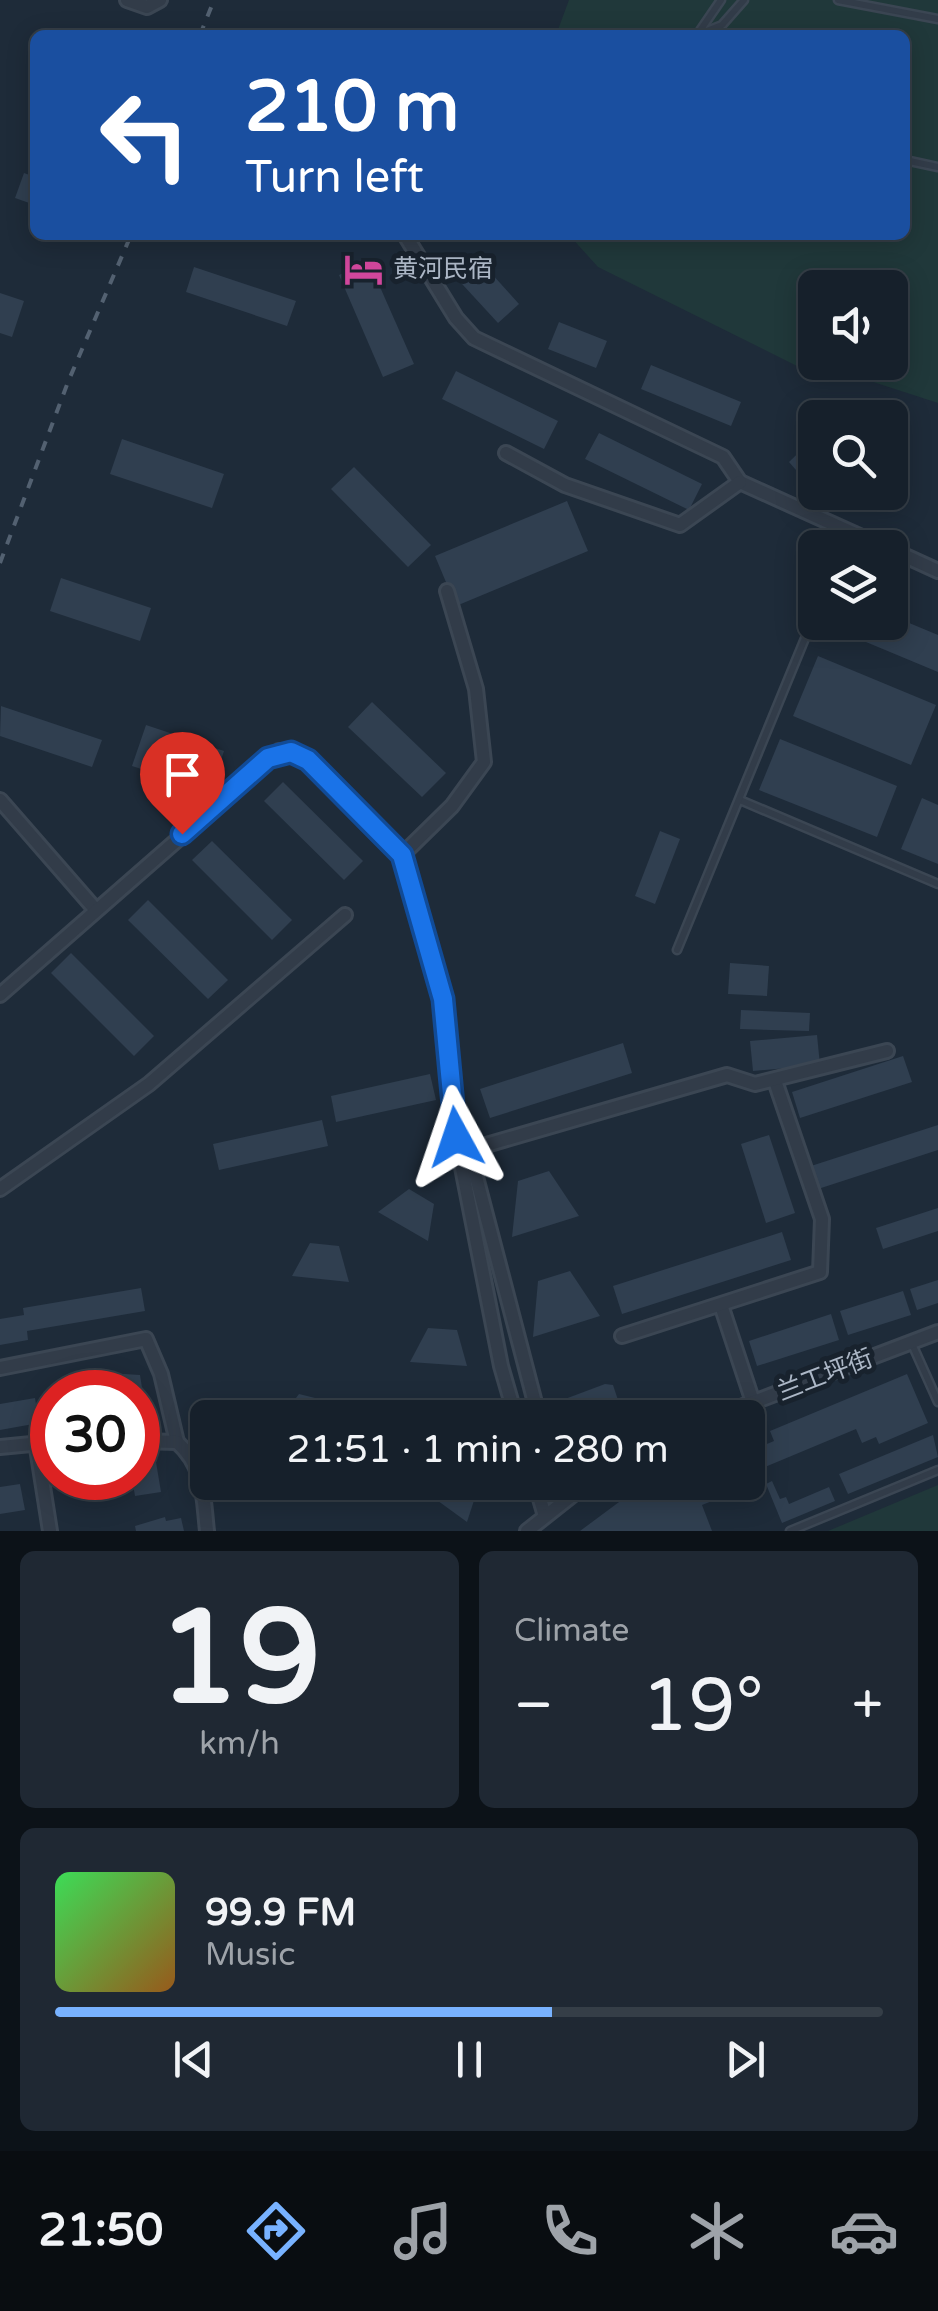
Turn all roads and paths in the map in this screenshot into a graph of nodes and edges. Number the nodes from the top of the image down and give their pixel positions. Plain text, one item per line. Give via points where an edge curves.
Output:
1 (126, 0) edge
2 (160, 0) edge
3 (721, 0) edge
4 (744, 0) edge
5 (838, 0) edge
6 (938, 19) edge
7 (700, 30) edge
8 (710, 30) edge
9 (910, 161) edge
10 (938, 167) edge
11 (408, 240) edge
12 (506, 453) dead end
13 (740, 482) junction
14 (847, 530) edge
15 (908, 557) edge
16 (938, 571) edge
17 (447, 591) dead end
18 (805, 640) edge
19 (0, 800) edge
20 (740, 800) junction
21 (402, 855) junction
22 (938, 884) edge
23 (96, 910) junction
24 (346, 915) dead end
25 (677, 950) dead end
26 (0, 996) edge
27 (887, 1050) dead end
28 (774, 1080) junction
29 (0, 1189) edge
30 (721, 1305) junction
31 (938, 1332) edge
32 (622, 1336) dead end
33 (912, 1342) junction
34 (0, 1368) edge
35 (511, 1400) edge
36 (534, 1400) edge
37 (752, 1400) edge
38 (758, 1400) edge
39 (938, 1402) edge
40 (160, 1442) edge
41 (178, 1442) junction
42 (30, 1443) edge
43 (0, 1447) edge
44 (938, 1470) edge
45 (45, 1500) edge
46 (540, 1500) edge
47 (563, 1500) edge
48 (560, 1502) joint
49 (545, 1516) junction
50 (50, 1531) edge
51 (207, 1531) edge
52 (527, 1531) edge
53 (790, 1531) edge

1 - 2 street via 147,7
3 - 7 lane
4 - 8 lane
5 - 6 lane
9 - 10 lane
11 - 13 street via 474,338 724,457
12 - 13 street via 565,484 680,525
13 - 14 street
15 - 16 street
17 - 21 street via 476,689 484,762 452,806
18 - 20 lane
19 - 23 street
20 - 22 lane
20 - 25 lane
21 - 23 street via 308,760 280,752
21 - 35 street via 443,999 456,1137
23 - 26 street
24 - 29 street via 149,1084
27 - 28 street
28 - 30 street via 822,1219 820,1272
28 - 36 street via 755,1084 727,1075 470,1150
30 - 32 street
30 - 37 street
31 - 33 street, 兰工坪街
33 - 38 street, 兰工坪街
33 - 39 lane
34 - 41 street via 146,1339
40 - 41 street
41 - 51 street via 200,1470
42 - 43 street
44 - 53 lane
45 - 50 street
46 - 49 street
47 - 48 street
48 - 49 street
49 - 52 street

